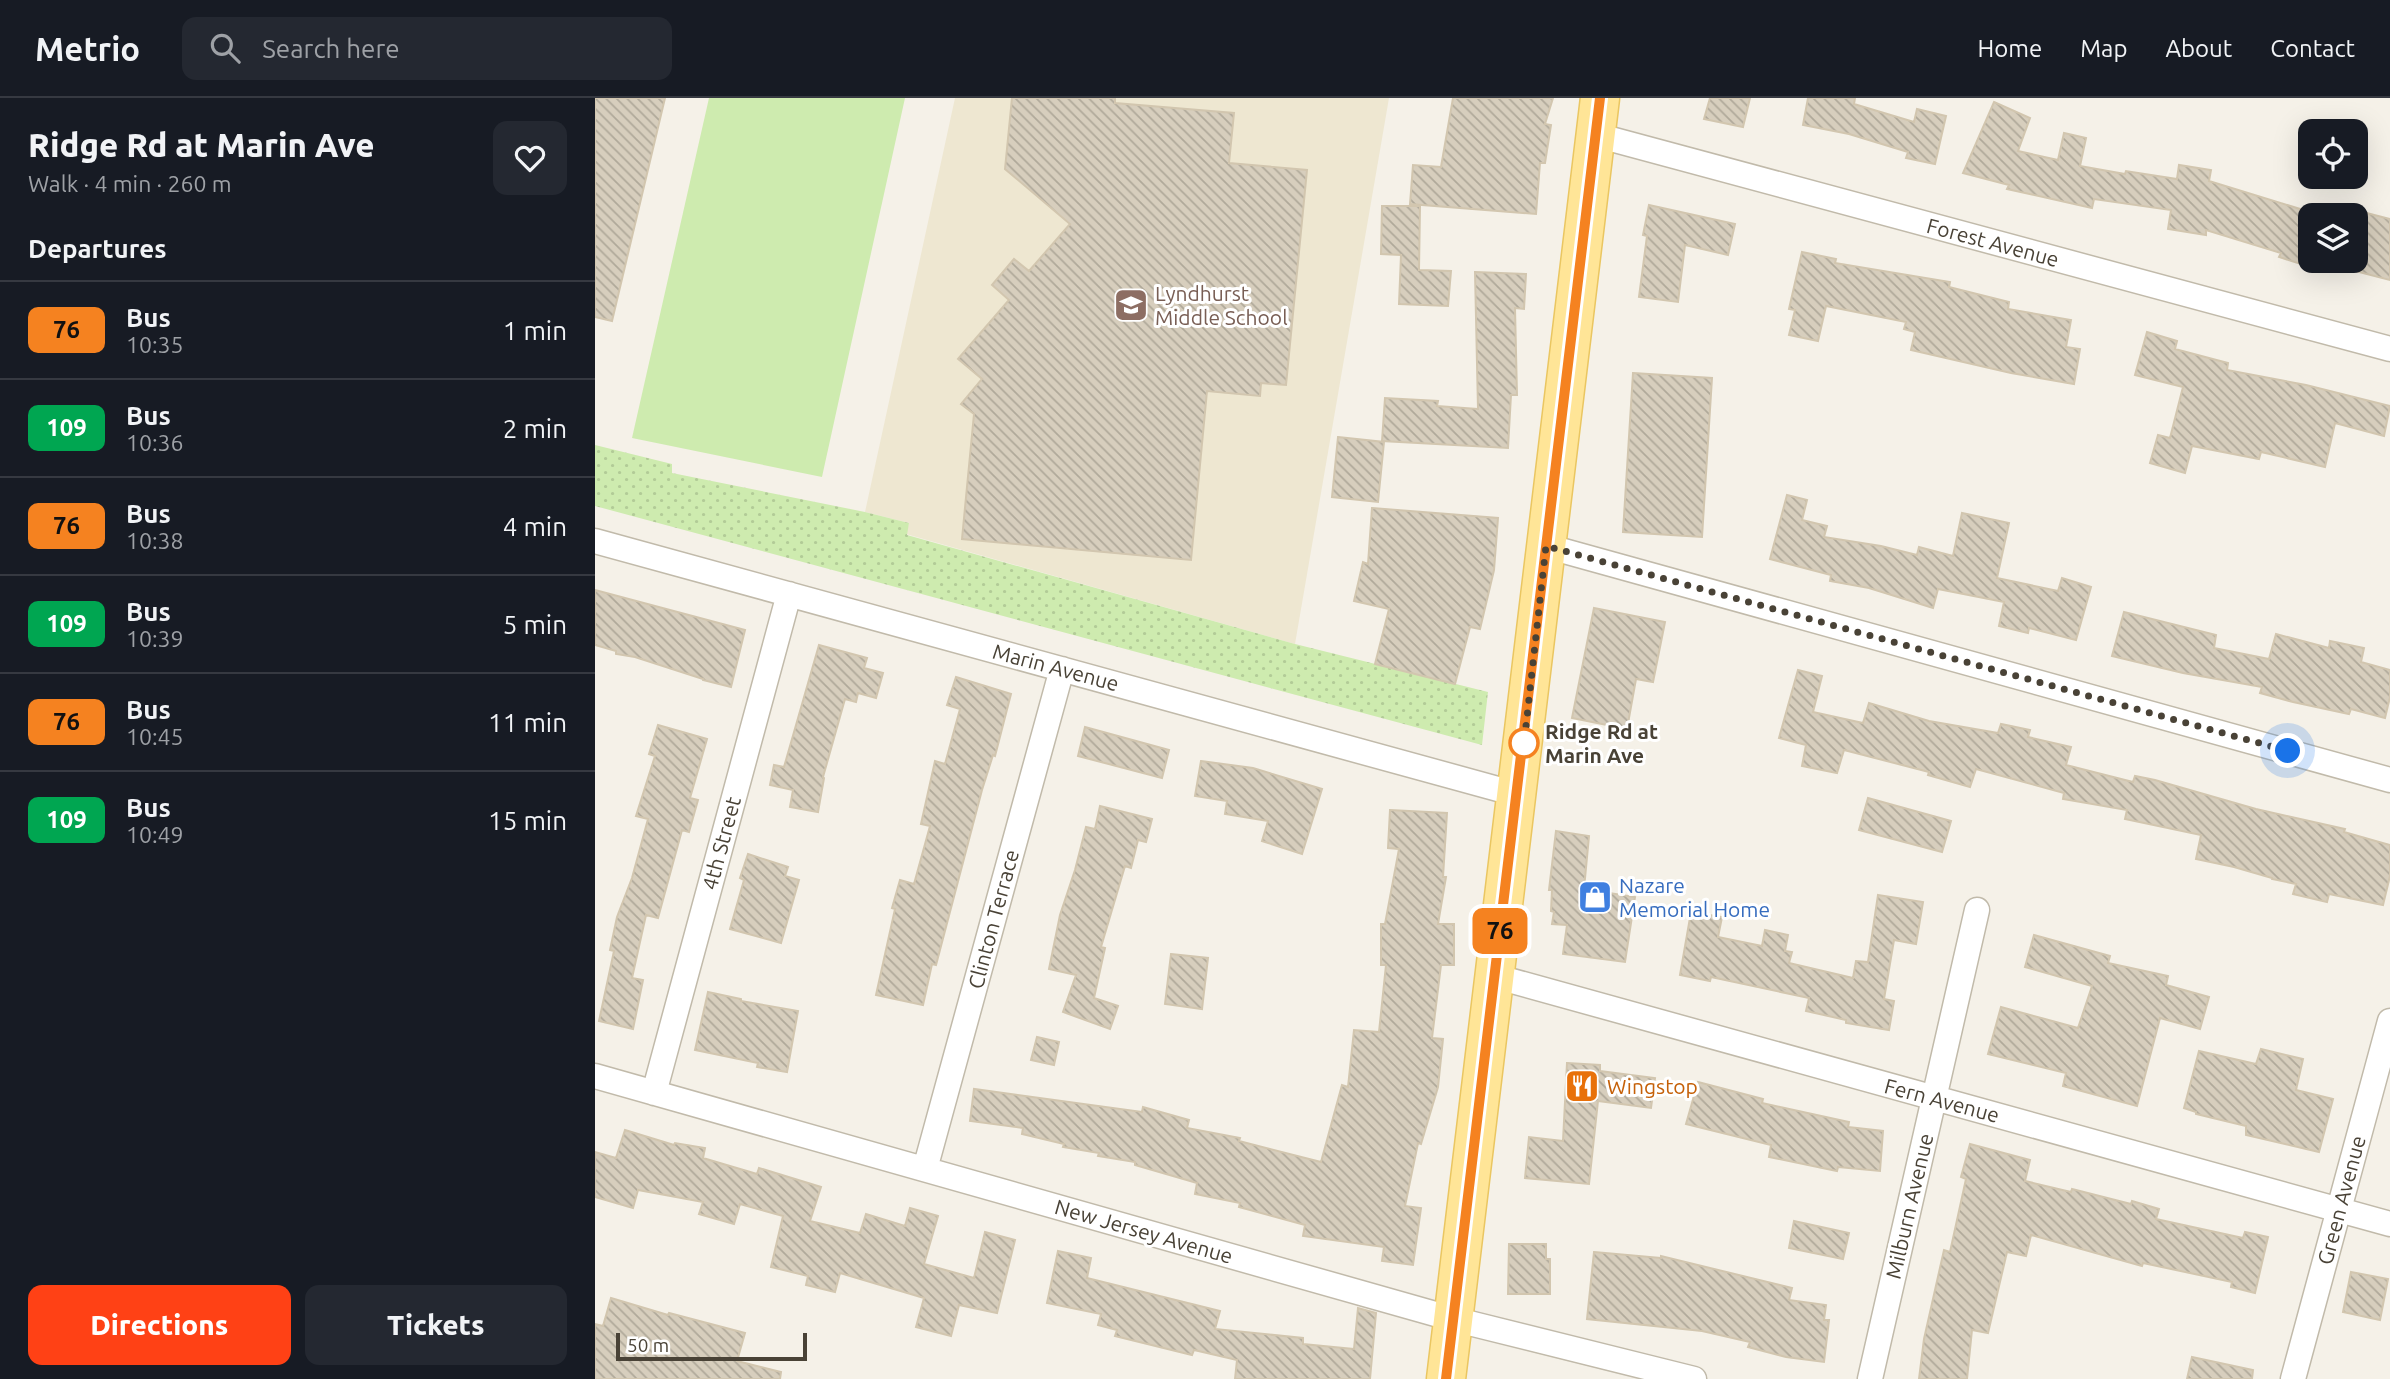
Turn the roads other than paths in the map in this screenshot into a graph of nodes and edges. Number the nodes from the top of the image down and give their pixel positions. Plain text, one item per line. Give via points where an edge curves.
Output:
1 (1598, 116) edge
2 (2390, 349) edge
3 (595, 541) edge
4 (1546, 546) junction
5 (789, 594) junction
6 (1062, 669) junction
7 (2390, 780) edge
8 (1516, 794) junction
9 (1977, 910) dead end
10 (1494, 976) junction
11 (2390, 1021) edge
12 (595, 1076) edge
13 (654, 1093) junction
14 (1934, 1098) junction
15 (925, 1169) junction
16 (2339, 1210) junction
17 (2390, 1224) edge
18 (1453, 1319) junction
19 (1446, 1379) edge
20 (1694, 1379) edge
21 (1870, 1379) edge
22 (2293, 1379) edge

1 - 2 street, Forest Avenue
1 - 4 main road
3 - 5 street, Marin Avenue
4 - 7 street
4 - 8 main road
5 - 6 street, Marin Avenue
5 - 13 street, 4th Street
6 - 8 street, Marin Avenue
6 - 15 street, Clinton Terrace
8 - 10 main road
9 - 14 street, Milburn Avenue
10 - 14 street, Fern Avenue
10 - 18 main road
11 - 16 street, Green Avenue
12 - 13 street, New Jersey Avenue
13 - 15 street, New Jersey Avenue
14 - 16 street, Fern Avenue
14 - 21 street, Milburn Avenue
15 - 18 street, New Jersey Avenue
16 - 17 street, Fern Avenue
16 - 22 street, Green Avenue
18 - 19 main road
18 - 20 street, New Jersey Avenue

